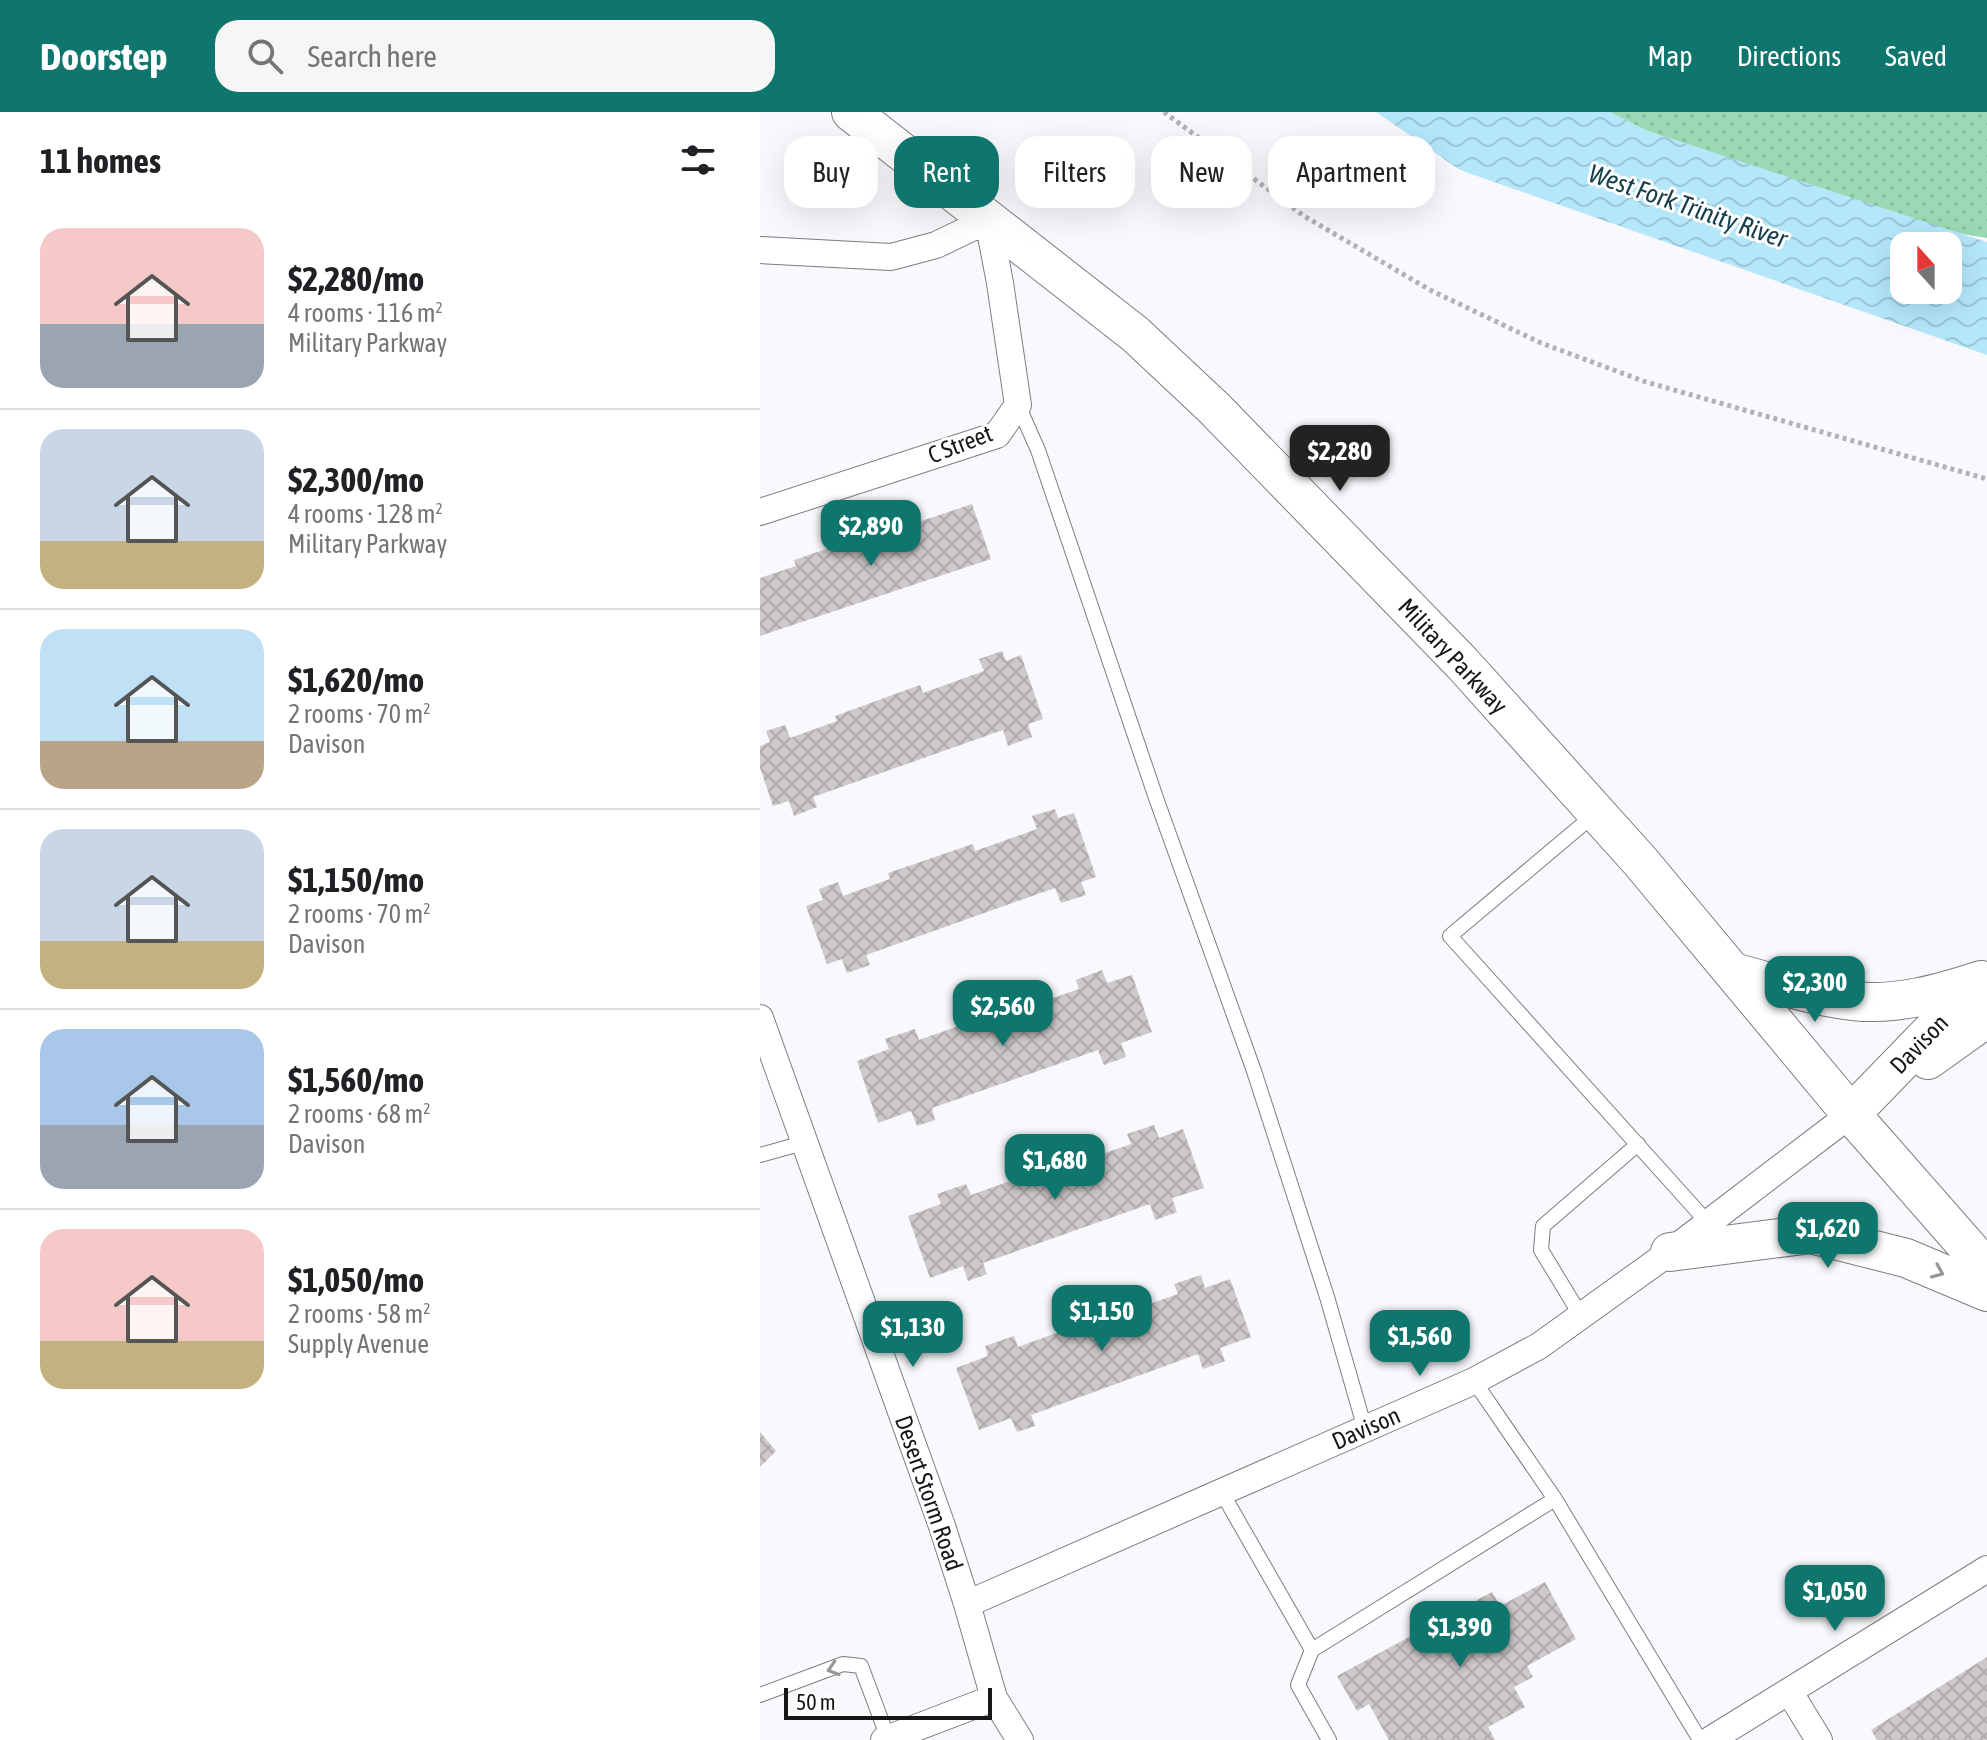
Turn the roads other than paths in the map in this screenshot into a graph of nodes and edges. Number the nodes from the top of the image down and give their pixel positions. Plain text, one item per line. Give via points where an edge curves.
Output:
1 (851, 112) edge
2 (988, 220) junction
3 (760, 250) edge
4 (1018, 405) junction
5 (760, 512) edge
6 (1597, 812) junction
7 (1733, 972) junction
8 (1984, 978) edge
9 (760, 1018) edge
10 (1987, 1018) edge
11 (1851, 1114) junction
12 (803, 1143) junction
13 (1638, 1144) junction
14 (760, 1155) edge
15 (1708, 1223) junction
16 (1670, 1252) junction
17 (1987, 1269) edge
18 (1987, 1292) edge
19 (1581, 1316) junction
20 (1474, 1381) junction
21 (1365, 1429) junction
22 (1221, 1491) junction
23 (1555, 1499) junction
24 (1987, 1569) edge
25 (967, 1604) junction
26 (1312, 1650) junction
27 (1789, 1691) junction
28 (760, 1695) edge
29 (994, 1698) junction
30 (886, 1739) edge
31 (1020, 1740) edge
32 (1329, 1740) edge
33 (1700, 1740) edge
34 (1710, 1740) edge
35 (1819, 1740) edge

1 - 2 street, Military Parkway
2 - 3 street via 936,245 891,257
2 - 4 street, C Street
2 - 6 street, Military Parkway via 1135,334 1214,408 1462,663
4 - 5 street, C Street via 997,435
4 - 21 lane via 1254,1071
6 - 7 street, Military Parkway
6 - 13 lane via 1450,936
7 - 8 street via 1855,1001 1903,999
7 - 11 street, Military Parkway
8 - 11 street, Davison
9 - 12 street, Desert Storm Road
10 - 11 street, Davison
11 - 15 street, Davison
11 - 17 street, Military Parkway
12 - 14 lane
12 - 25 street, Desert Storm Road
13 - 15 lane
13 - 19 lane via 1543,1226 1541,1250
15 - 16 street, Davison
16 -> 18 street via 1811,1234 1906,1258
16 - 19 street, Davison
19 - 20 street, Davison
20 - 21 street, Davison
20 - 23 lane
21 - 22 street, Davison
22 - 25 street, Davison
22 - 26 lane
23 - 26 lane
23 - 33 lane
24 - 27 street
25 - 29 street, Desert Storm Road
26 - 32 lane via 1298,1685
27 - 34 street
27 - 35 street
30 -> 28 lane via 861,1666 843,1664
29 - 30 street
29 - 31 street, Desert Storm Road

